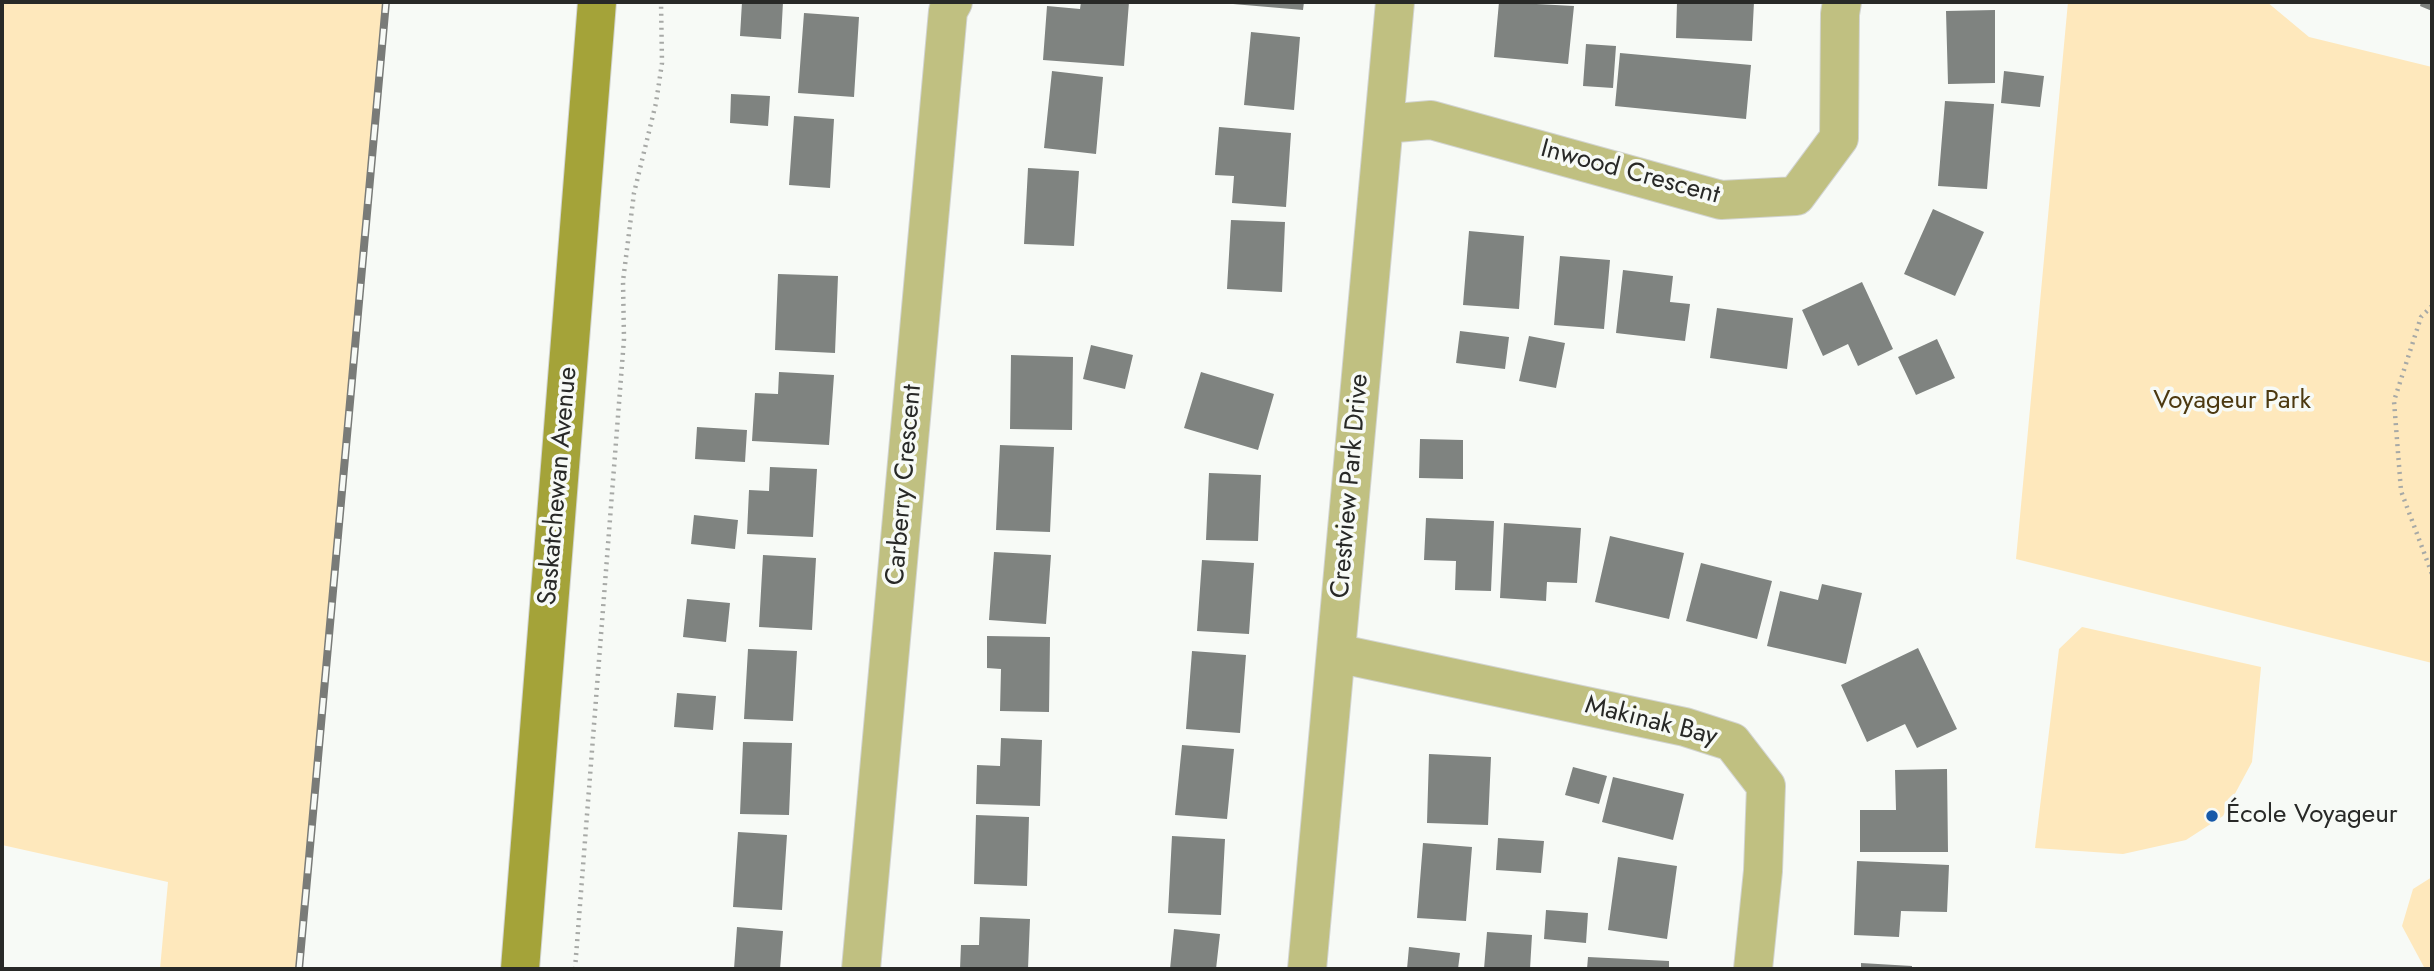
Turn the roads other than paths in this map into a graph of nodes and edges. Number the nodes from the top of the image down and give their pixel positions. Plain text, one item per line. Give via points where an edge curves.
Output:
1 (597, 2) edge
2 (953, 2) edge
3 (1395, 2) edge
4 (1842, 2) edge
5 (1384, 124) junction
6 (1336, 653) junction
7 (520, 969) edge
8 (861, 969) edge
9 (1307, 969) edge
10 (1754, 969) edge

1 - 7 main road, Saskatchewan Avenue
2 - 8 street, Carberry Crescent via 948,11
3 - 5 street, Crestview Park Drive
4 - 5 street, Inwood Crescent via 1839,138 1796,196 1721,200 1431,120
5 - 6 street, Crestview Park Drive
6 - 9 street, Crestview Park Drive
6 - 10 street, Makinak Bay via 1685,726 1732,742 1766,786

